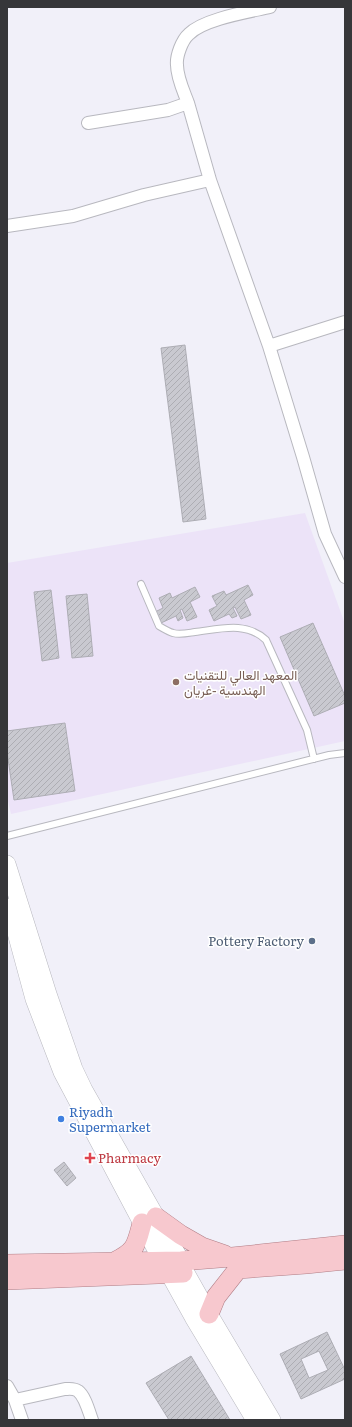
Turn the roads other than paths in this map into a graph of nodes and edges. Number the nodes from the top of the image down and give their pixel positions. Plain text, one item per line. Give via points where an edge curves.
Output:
1 (270, 7) edge
2 (188, 104) junction
3 (88, 123) dead end
4 (210, 180) junction
5 (7, 226) edge
6 (345, 322) edge
7 (269, 346) junction
8 (345, 577) edge
9 (141, 584) dead end
10 (345, 753) edge
11 (314, 759) junction
12 (7, 836) edge
13 (7, 864) edge
14 (11, 903) edge
15 (149, 1220) junction
16 (345, 1245) edge
17 (345, 1260) edge
18 (114, 1262) junction
19 (235, 1263) junction
20 (7, 1264) edge
21 (175, 1267) junction
22 (7, 1280) edge
23 (209, 1314) junction
24 (7, 1386) edge
25 (15, 1400) junction
26 (22, 1420) edge
27 (92, 1420) edge
28 (254, 1420) edge
29 (272, 1420) edge

1 - 2 street via 211,22 188,34 177,55 177,66
2 - 3 street via 168,110
2 - 4 street
4 - 5 street via 144,195 72,216
4 - 7 street
6 - 7 street
7 - 8 street via 325,534
9 - 11 lane via 160,626 166,630 186,633 242,628 253,630 266,640 307,730
10 - 11 lane
11 - 12 lane
13 - 14 main road
14 - 15 main road via 68,1070
15 - 18 main road via 134,1249
15 - 19 main road
15 - 21 main road
16 - 19 main road
17 - 19 main road via 306,1264
18 - 20 main road
18 - 21 main road
19 - 21 main road
19 - 23 main road
21 - 22 main road
21 - 23 main road
21 - 28 main road
23 - 29 main road
24 - 25 street
25 - 26 street
25 - 27 street via 72,1388 83,1397

